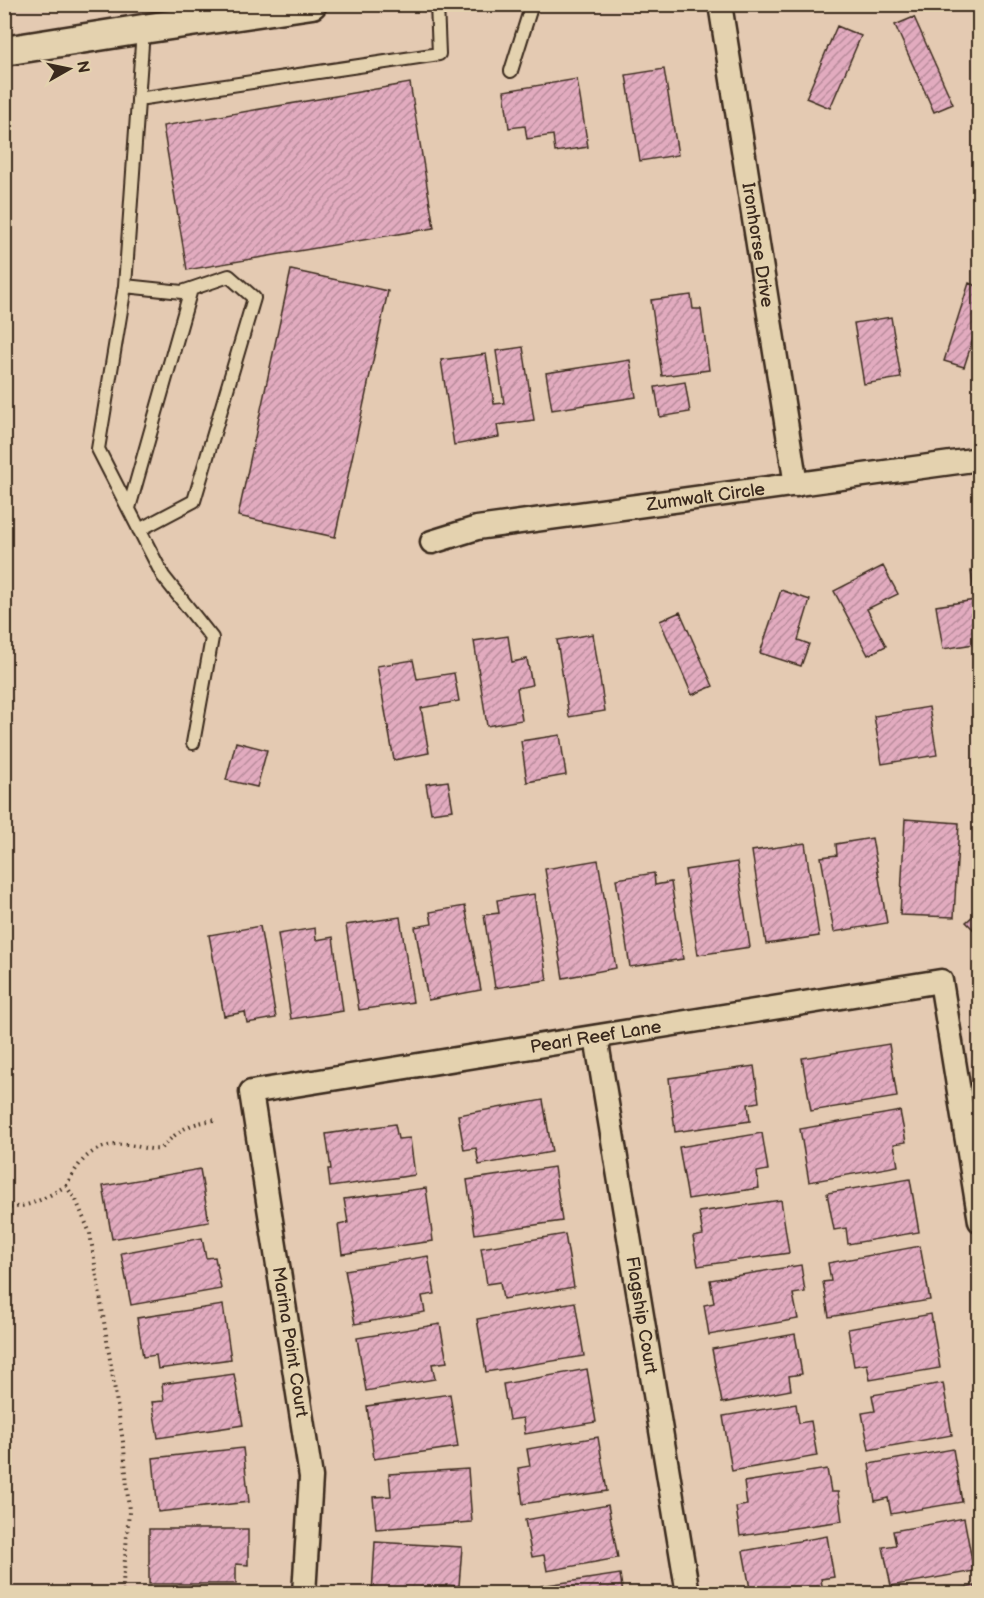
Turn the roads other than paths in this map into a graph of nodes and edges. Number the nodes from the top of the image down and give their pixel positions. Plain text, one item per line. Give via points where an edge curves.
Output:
1 (312, 4) edge
2 (436, 4) edge
3 (532, 4) edge
4 (720, 4) edge
5 (143, 29) junction
6 (4, 51) edge
7 (511, 71) dead end
8 (138, 99) junction
9 (125, 286) junction
10 (191, 289) junction
11 (980, 459) edge
12 (796, 485) junction
13 (129, 508) junction
14 (139, 530) junction
15 (432, 542) dead end
16 (193, 742) dead end
17 (596, 1037) junction
18 (251, 1092) joint
19 (980, 1221) edge
20 (304, 1593) edge
21 (688, 1593) edge

1 - 5 street
2 - 8 lane via 439,54
3 - 7 lane
4 - 12 street, Ironhorse Drive
5 - 6 street
5 - 8 lane
8 - 9 lane
9 - 10 lane via 183,292
9 - 13 lane via 98,449
10 - 13 lane
10 - 14 lane via 229,276 254,298 194,501
11 - 12 street, Zumwalt Circle
12 - 15 street, Zumwalt Circle via 477,528
13 - 14 lane
14 - 16 lane via 163,576 212,638
17 - 18 street, Pearl Reef Lane
17 - 19 street, Pearl Reef Lane via 941,981
17 - 21 street, Flagship Court
18 - 20 street, Marina Point Court via 311,1478

